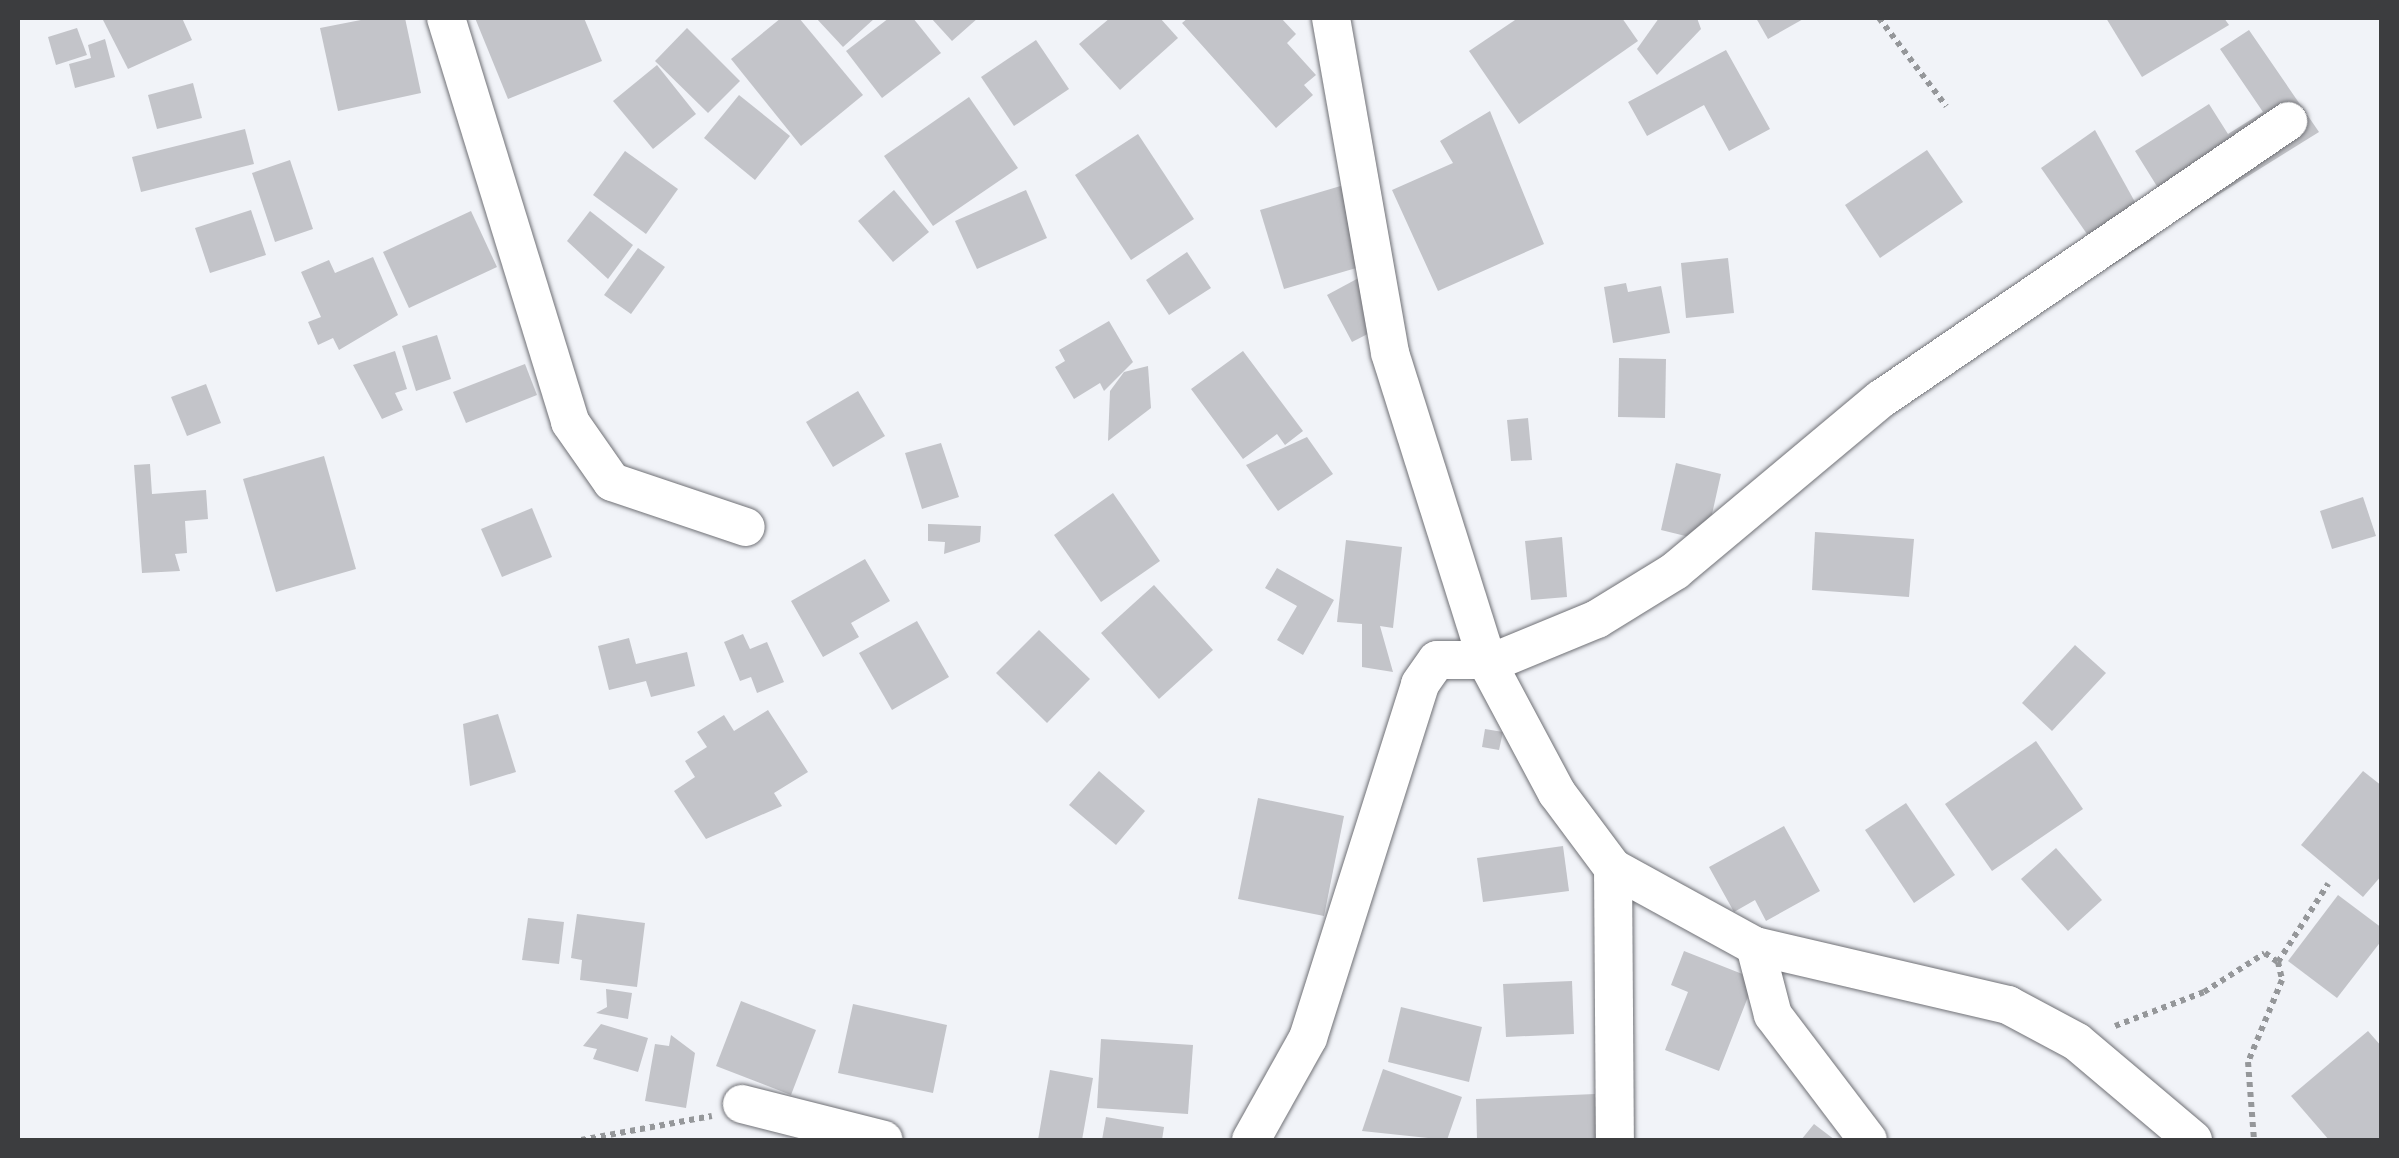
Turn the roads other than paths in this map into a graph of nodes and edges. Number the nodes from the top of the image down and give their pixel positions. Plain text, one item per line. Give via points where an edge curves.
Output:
1 (446, 18) edge
2 (1331, 18) edge
3 (2288, 121) dead end
4 (746, 527) dead end
5 (1488, 664) junction
6 (1613, 868) junction
7 (1755, 946) junction
8 (742, 1104) road end
9 (884, 1140) edge
10 (1251, 1140) edge
11 (1614, 1140) edge
12 (1868, 1140) edge
13 (2193, 1140) edge

1 - 4 street via 570,422 612,482
2 - 5 street via 1390,352
3 - 5 street via 1910,378 1675,571 1597,620
5 - 6 street via 1557,792
5 - 10 street via 1437,660 1420,684 1308,1038
6 - 7 street
6 - 11 street
7 - 12 street via 1773,1015
7 - 13 street via 2008,1005 2077,1042
8 - 9 street

